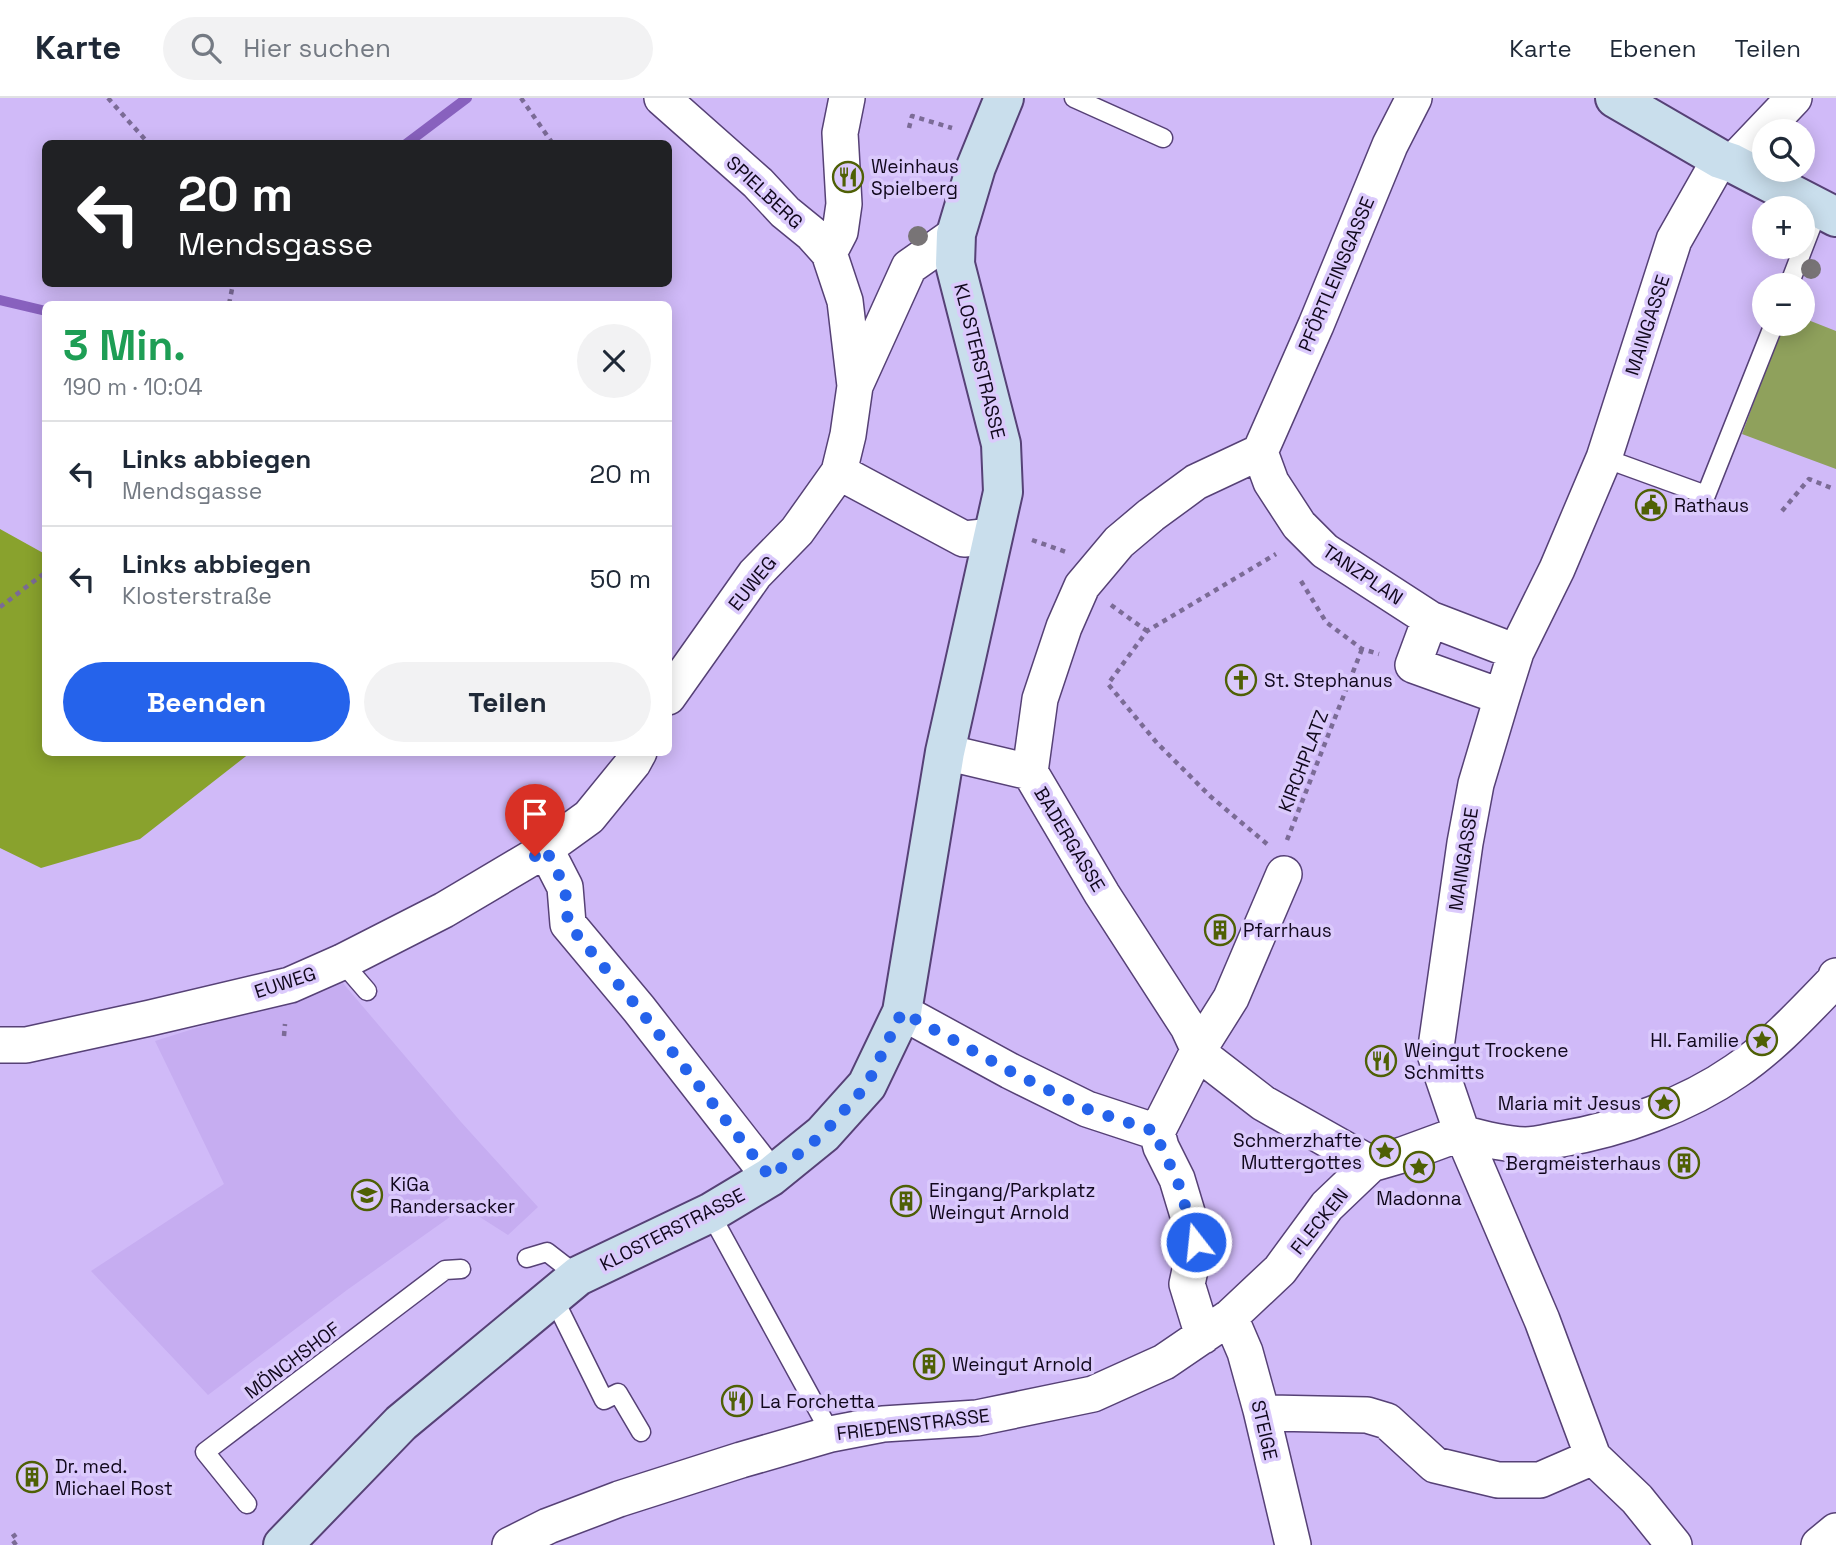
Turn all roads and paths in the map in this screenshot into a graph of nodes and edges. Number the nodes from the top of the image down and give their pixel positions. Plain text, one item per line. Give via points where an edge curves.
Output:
1 (108, 98) edge
2 (521, 98) edge
3 (662, 98) edge
4 (846, 98) edge
5 (1004, 98) edge
6 (1074, 98) edge
7 (1414, 98) edge
8 (1615, 98) edge
9 (1794, 98) edge
10 (909, 128) dead end
11 (963, 131) dead end
12 (1163, 138) dead end
13 (145, 140) edge
14 (550, 140) edge
15 (1726, 161) junction
16 (1828, 212) edge
17 (956, 234) junction
18 (829, 253) junction
19 (1795, 273) edge
20 (1768, 336) edge
21 (855, 386) junction
22 (1259, 452) junction
23 (1604, 458) junction
24 (839, 472) junction
25 (1834, 489) dead end
26 (1782, 511) dead end
27 (994, 532) junction
28 (1280, 552) dead end
29 (1295, 573) dead end
30 (42, 575) edge
31 (1082, 586) junction
32 (0, 607) edge
33 (1430, 619) junction
34 (1516, 652) junction
35 (672, 691) edge
36 (1502, 697) junction
37 (945, 751) junction
38 (637, 756) edge
39 (1030, 772) junction
40 (545, 848) junction
41 (1280, 855) junction
42 (342, 962) junction
43 (1835, 978) edge
44 (367, 991) dead end
45 (902, 1012) junction
46 (0, 1045) edge
47 (1199, 1049) junction
48 (1157, 1132) junction
49 (1462, 1133) junction
50 (1371, 1164) junction
51 (770, 1177) junction
52 (710, 1213) junction
53 (527, 1258) dead end
54 (461, 1269) dead end
55 (565, 1287) junction
56 (1216, 1327) junction
57 (1261, 1410) junction
58 (641, 1432) dead end
59 (831, 1434) junction
60 (1594, 1457) junction
61 (247, 1504) dead end
62 (1836, 1531) edge
63 (18, 1533) dead end
64 (16, 1545) edge
65 (283, 1545) edge
66 (510, 1545) edge
67 (1293, 1545) edge
68 (1674, 1545) edge
69 (1819, 1545) edge

1 - 13 path
2 - 14 path
3 - 18 street, SPIELBERG
4 - 18 street via 840,132 845,204 841,232
5 - 17 street, KLOSTERSTRASSE
6 - 12 lane
7 - 22 street, PFÖRTLEINSGASSE
8 - 15 street
9 - 15 street, MAINGASSE
10 - 11 path via 912,116
15 - 16 street
15 - 23 street, MAINGASSE via 1674,240
16 - 19 lane
17 - 21 street via 909,267
17 - 27 street, KLOSTERSTRASSE via 955,264 1001,444 1003,492
18 - 21 street, SPIELBERG via 845,301
20 - 23 lane via 1706,495
21 - 24 street
22 - 31 street, BADERGASSE via 1196,482 1151,515 1119,542
22 - 33 street, TANZPLAN via 1271,482 1299,525 1325,551
23 - 34 street, MAINGASSE
24 - 27 street via 964,539
24 - 35 street, EUWEG via 797,531 755,574
25 - 26 path via 1809,479
27 - 31 path via 1065,551
27 - 37 street, KLOSTERSTRASSE
28 - 41 path via 1147,631 1108,684 1210,796
29 - 41 path, KIRCHPLATZ via 1326,622 1362,649
30 - 32 path
31 - 39 street, BADERGASSE via 1040,699
33 - 34 street, TANZPLAN
33 - 36 street via 1413,666
34 - 36 street, MAINGASSE
36 - 49 street, MAINGASSE via 1476,784 1435,1054
37 - 39 street
37 - 45 street, KLOSTERSTRASSE
38 - 40 street, EUWEG via 589,817
39 - 47 street, BADERGASSE
40 - 42 street, EUWEG via 444,910
40 - 51 street via 565,887 568,924
41 - 47 street via 1231,998
42 - 44 lane
42 - 46 street, EUWEG via 290,985 26,1045
43 - 49 street via 1772,1042 1736,1071 1637,1120 1528,1145
45 - 48 street via 1087,1109
45 - 51 street, KLOSTERSTRASSE via 867,1085 823,1134
47 - 48 street
47 - 50 street, BADERGASSE via 1263,1103
48 - 56 street, STEIGE via 1196,1242 1187,1284
49 - 50 street, FLECKEN
49 - 60 street, MAINGASSE via 1542,1320
50 - 56 street, FLECKEN via 1327,1206 1280,1270
51 - 52 street, KLOSTERSTRASSE
52 - 55 street, KLOSTERSTRASSE
52 - 59 lane
53 - 55 lane via 547,1252
54 - 61 lane, MÖNCHSHOF via 445,1270 205,1452
55 - 58 lane via 604,1400 618,1392
55 - 65 street, KLOSTERSTRASSE via 401,1423
56 - 57 street, STEIGE via 1245,1352
56 - 59 street, FRIEDENSTRASSE via 1164,1362 1094,1394 977,1418 883,1424
57 - 60 street via 1367,1415 1387,1421 1435,1465 1498,1480 1541,1480
57 - 67 street, STEIGE
59 - 66 street, FRIEDENSTRASSE via 619,1499
60 - 68 street, MAINGASSE via 1637,1499
62 - 69 street
63 - 64 path via 11,1538

